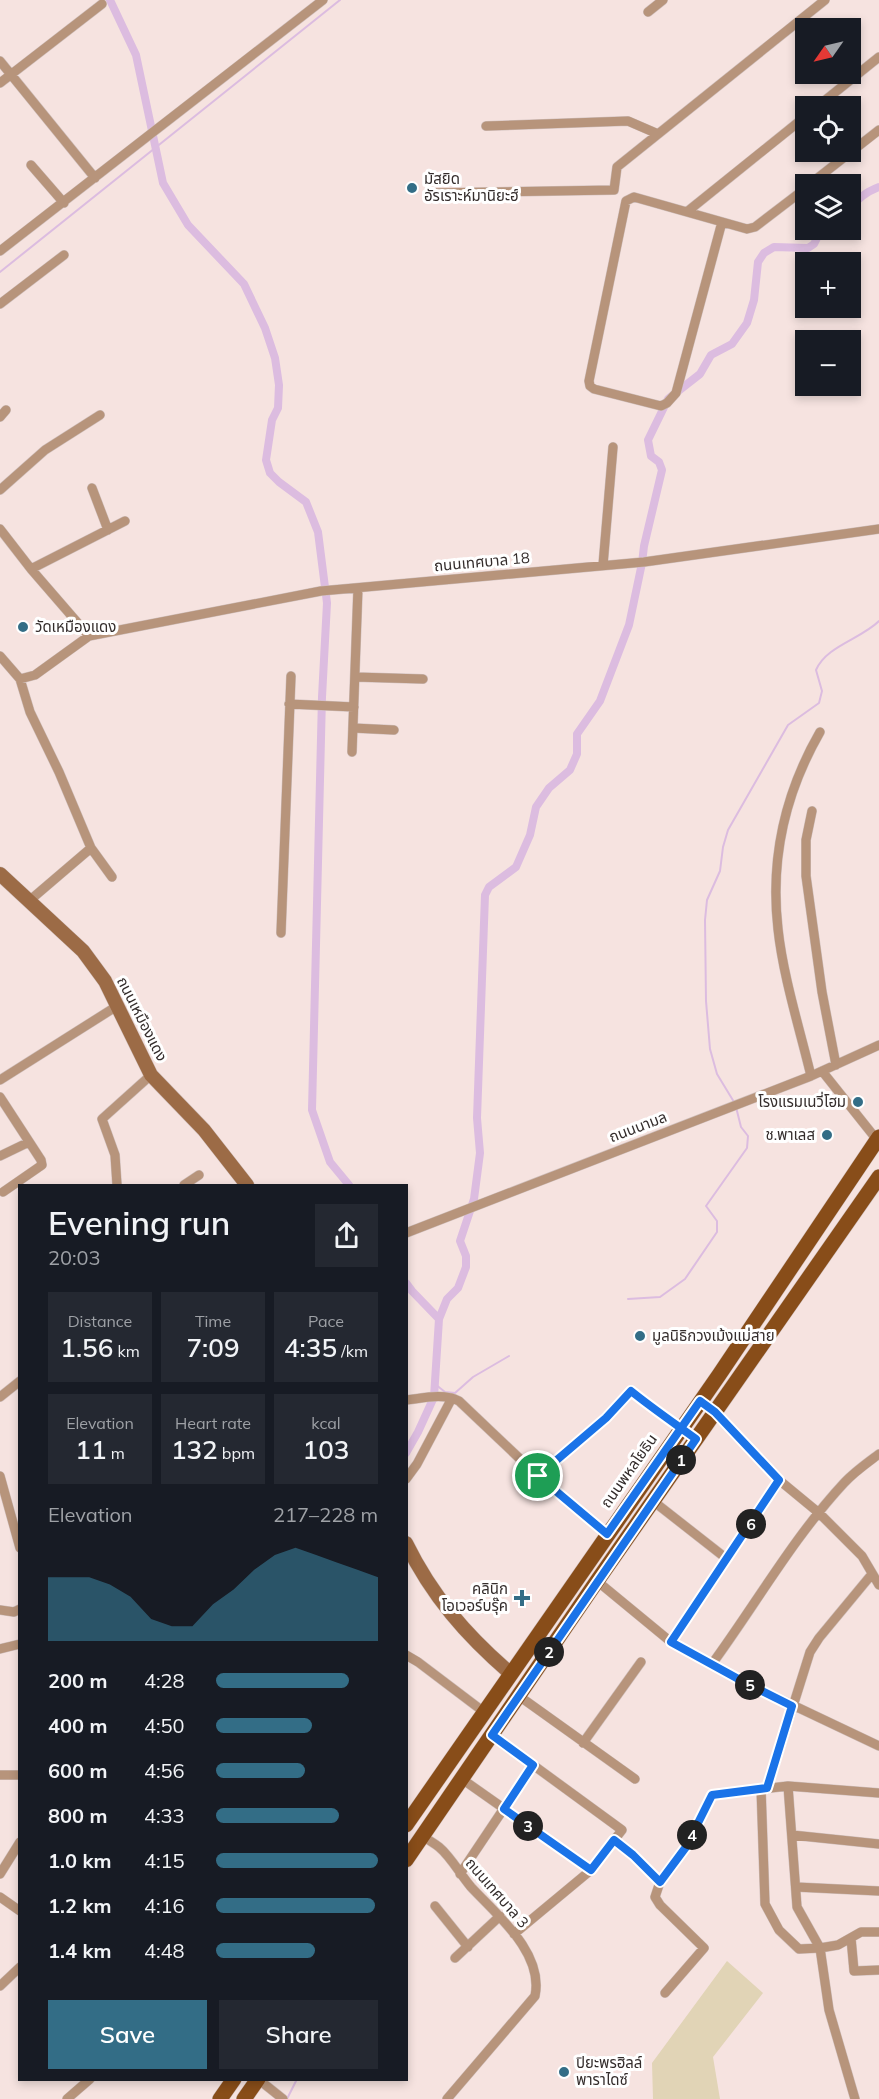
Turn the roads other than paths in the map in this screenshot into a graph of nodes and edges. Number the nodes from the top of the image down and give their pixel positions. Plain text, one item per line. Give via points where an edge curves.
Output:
1 (323, 0) edge
2 (663, 0) edge
3 (825, 0) edge
4 (102, 4) dead end
5 (648, 12) dead end
6 (879, 57) edge
7 (0, 61) edge
8 (10, 75) junction
9 (0, 84) edge
10 (830, 96) edge
11 (795, 125) edge
12 (486, 126) dead end
13 (879, 130) edge
14 (658, 134) junction
15 (31, 165) dead end
16 (823, 174) edge
17 (95, 178) junction
18 (429, 192) dead end
19 (795, 196) edge
20 (64, 203) junction
21 (688, 211) junction
22 (723, 222) junction
23 (0, 251) edge
24 (64, 255) dead end
25 (0, 304) edge
26 (100, 414) dead end
27 (613, 447) dead end
28 (92, 488) dead end
29 (0, 489) edge
30 (125, 521) dead end
31 (0, 529) edge
32 (108, 530) junction
33 (879, 530) edge
34 (603, 565) junction
35 (31, 569) junction
36 (358, 588) junction
37 (89, 636) junction
38 (0, 656) edge
39 (291, 676) dead end
40 (355, 677) junction
41 (20, 679) junction
42 (423, 679) dead end
43 (290, 704) junction
44 (354, 707) junction
45 (353, 728) junction
46 (394, 730) dead end
47 (820, 732) dead end
48 (352, 752) dead end
49 (812, 812) dead end
50 (91, 848) junction
51 (0, 874) edge
52 (112, 877) dead end
53 (28, 901) junction
54 (280, 933) dead end
55 (117, 1006) junction
56 (879, 1045) edge
57 (836, 1065) junction
58 (822, 1071) junction
59 (151, 1075) junction
60 (811, 1076) junction
61 (0, 1080) edge
62 (0, 1097) edge
63 (878, 1139) edge
64 (29, 1142) junction
65 (0, 1156) edge
66 (199, 1175) dead end
67 (879, 1177) edge
68 (117, 1184) edge
69 (186, 1184) edge
70 (246, 1184) edge
71 (3, 1192) dead end
72 (408, 1232) edge
73 (18, 1383) edge
74 (0, 1397) edge
75 (444, 1397) junction
76 (408, 1400) edge
77 (700, 1401) junction
78 (715, 1412) junction
79 (681, 1428) junction
80 (696, 1439) junction
81 (879, 1454) edge
82 (0, 1476) edge
83 (408, 1476) edge
84 (538, 1476) junction
85 (779, 1480) junction
86 (653, 1501) junction
87 (4, 1505) edge
88 (819, 1513) junction
89 (17, 1530) edge
90 (607, 1534) junction
91 (408, 1547) edge
92 (727, 1559) junction
93 (872, 1574) junction
94 (597, 1581) junction
95 (879, 1585) edge
96 (0, 1610) edge
97 (18, 1610) edge
98 (671, 1642) junction
99 (18, 1644) edge
100 (0, 1649) edge
101 (408, 1656) edge
102 (641, 1662) dead end
103 (712, 1664) junction
104 (510, 1673) junction
105 (519, 1696) junction
106 (792, 1706) junction
107 (484, 1712) junction
108 (492, 1735) junction
109 (584, 1743) junction
110 (879, 1746) edge
111 (533, 1765) junction
112 (0, 1775) edge
113 (18, 1775) edge
114 (462, 1779) junction
115 (634, 1779) dead end
116 (788, 1786) junction
117 (764, 1788) junction
118 (879, 1793) edge
119 (504, 1809) junction
120 (408, 1822) edge
121 (792, 1835) junction
122 (423, 1836) junction
123 (614, 1840) junction
124 (879, 1844) edge
125 (18, 1847) edge
126 (408, 1857) edge
127 (591, 1870) junction
128 (0, 1874) edge
129 (460, 1874) junction
130 (660, 1882) junction
131 (796, 1887) junction
132 (879, 1891) edge
133 (0, 1897) edge
134 (435, 1906) dead end
135 (18, 1910) edge
136 (500, 1916) junction
137 (879, 1932) edge
138 (514, 1934) junction
139 (851, 1938) junction
140 (468, 1947) junction
141 (820, 1948) junction
142 (455, 1958) dead end
143 (18, 1969) edge
144 (879, 1970) edge
145 (0, 1986) edge
146 (665, 1993) dead end
147 (88, 2081) edge
148 (233, 2081) edge
149 (257, 2081) edge
150 (260, 2081) edge
151 (450, 2095) edge
152 (67, 2099) edge
153 (220, 2099) edge
154 (244, 2099) edge
155 (283, 2099) edge
156 (462, 2099) edge
157 (855, 2099) edge

1 - 17 street
2 - 5 street
3 - 14 street
4 - 8 street
6 - 10 street
7 - 8 street
8 - 9 street
8 - 17 street
11 - 21 street
12 - 14 street via 627,122
13 - 16 street
14 - 18 street via 617,167 614,190
15 - 20 street
17 - 20 street
19 - 22 street via 755,227 747,229
20 - 23 street
21 - 22 street
21 - 22 street via 634,197 626,201 589,381 594,389 661,406 676,393
24 - 25 street
26 - 29 street via 45,450
27 - 34 street
28 - 32 street
30 - 32 street
31 - 35 street
32 - 35 street
33 - 34 street, ถนนเทศบาล 18
34 - 36 street, ถนนเทศบาล 18
35 - 37 street
36 - 37 street, ถนนเทศบาล 18
36 - 40 street
37 - 41 street via 35,675
38 - 41 street
39 - 43 street
40 - 42 street
40 - 44 street
41 - 50 street via 30,712
43 - 44 street
43 - 54 street
44 - 45 street
45 - 46 street
45 - 48 street
47 - 60 street via 804,759 792,792 777,865 778,930
49 - 57 street via 806,840 807,887
50 - 52 street
50 - 53 street
51 - 53 street, ถนนเหมืองแดง
53 - 55 street, ถนนเหมืองแดง via 83,951
55 - 59 street, ถนนเหมืองแดง
55 - 61 street
56 - 57 street, ถนนนามล
57 - 58 street, ถนนนามล
58 - 60 street, ถนนนามล
58 - 63 street
59 - 68 street via 102,1119 115,1155
59 - 70 street, ถนนเหมืองแดง via 204,1130
60 - 72 street, ถนนนามล
62 - 64 street
63 - 77 main road, ถนนพหลโยธิน
64 - 65 street
64 - 71 street via 42,1165
66 - 69 street
67 - 78 main road
73 - 74 street
75 - 76 street
75 - 83 street via 421,1457
75 - 84 street via 459,1401
77 - 78 main road
77 - 79 main road, ถนนพหลโยธิน
78 - 80 main road
78 - 85 street
79 - 80 main road
79 - 84 street via 631,1391 606,1418
79 - 90 main road, ถนนพหลโยธิน
80 - 86 main road
81 - 88 street via 846,1481
82 - 87 street
84 - 90 street
85 - 88 street
85 - 92 street
86 - 92 street
86 - 94 main road
87 - 89 street
88 - 93 street via 862,1556
88 - 103 street
90 - 104 main road, ถนนพหลโยธิน
91 - 104 street via 458,1624
92 - 98 street
93 - 95 street
93 - 106 street via 810,1652
94 - 98 street
94 - 105 main road
96 - 97 street
98 - 103 street
99 - 100 street
101 - 107 street
102 - 109 street
103 - 106 street
104 - 107 main road, ถนนพหลโยธิน
105 - 108 main road
105 - 109 street
106 - 110 street
106 - 117 street
107 - 120 main road, ถนนพหลโยธิน
108 - 111 street
108 - 114 main road
109 - 115 street
111 - 119 street
111 - 123 street via 622,1830
112 - 113 street
114 - 119 street
114 - 122 main road
116 - 117 street
116 - 118 street
116 - 121 street
117 - 130 street via 712,1795 686,1847
117 - 141 street via 765,1904 779,1930 799,1949
119 - 127 street
119 - 129 street
121 - 124 street
121 - 131 street
122 - 126 main road
122 - 129 street, ถนนเทศบาล 3 via 439,1847
123 - 127 street
123 - 130 street
125 - 128 street
127 - 138 street
129 - 136 street, ถนนเทศบาล 3
130 - 146 street via 655,1898 704,1948
131 - 132 street
131 - 141 street via 797,1906
133 - 135 street
134 - 140 street
136 - 138 street, ถนนเทศบาล 3
136 - 140 street
137 - 139 street via 861,1932
138 - 151 street, ถนนเทศบาล 3 via 531,1959 535,1996
139 - 141 street
139 - 144 street via 854,1971
140 - 142 street
141 - 157 street via 829,2010
143 - 145 street
147 - 152 street
148 - 153 main road
149 - 154 main road
150 - 155 street
151 - 156 street, ถนนเทศบาล 3

